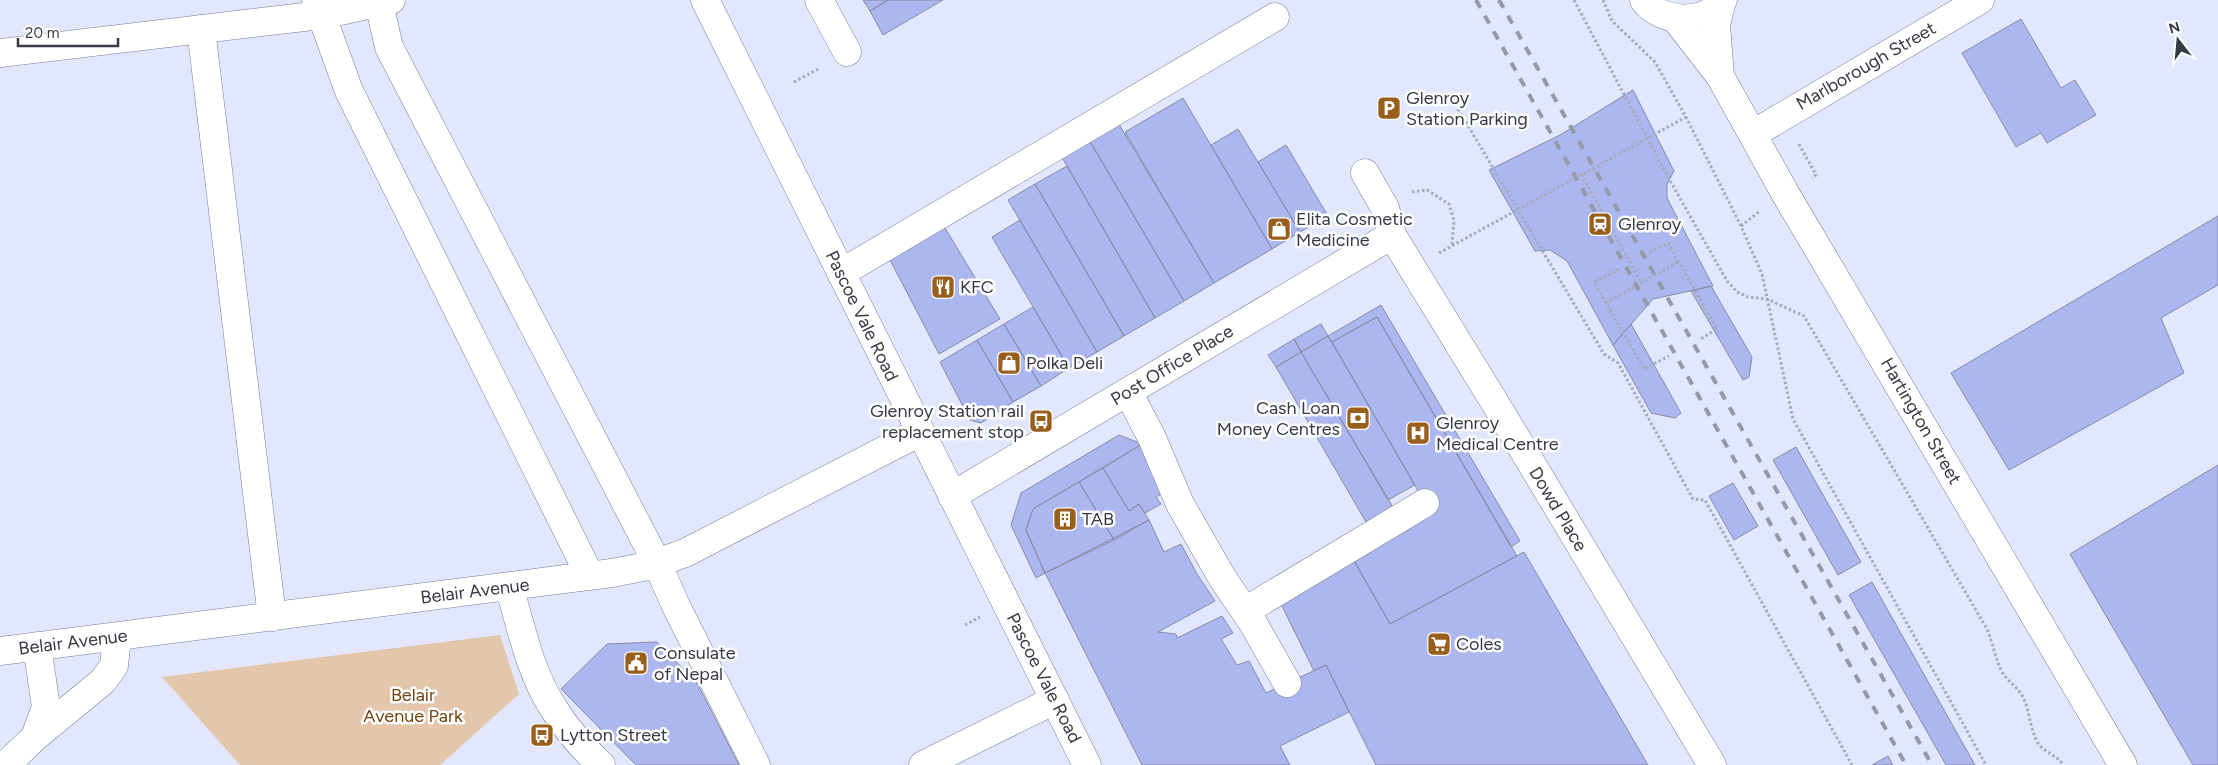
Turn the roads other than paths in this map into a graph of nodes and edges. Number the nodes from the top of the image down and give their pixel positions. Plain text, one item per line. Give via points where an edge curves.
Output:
1 (705, 0) edge
2 (819, 0) edge
3 (1644, 0) edge
4 (1980, 0) edge
5 (385, 2) edge
6 (1722, 2) edge
7 (319, 8) edge
8 (1275, 17) dead end
9 (1675, 18) junction
10 (201, 30) junction
11 (847, 52) dead end
12 (0, 54) edge
13 (1720, 76) junction
14 (1753, 134) junction
15 (1365, 173) dead end
16 (1392, 235) junction
17 (841, 274) junction
18 (1128, 392) junction
19 (920, 432) junction
20 (952, 496) junction
21 (1425, 503) dead end
22 (656, 563) junction
23 (590, 576) junction
24 (509, 586) junction
25 (1245, 611) junction
26 (272, 617) junction
27 (117, 637) junction
28 (37, 646) junction
29 (0, 651) edge
30 (1287, 683) dead end
31 (1055, 700) junction
32 (35, 737) junction
33 (6, 765) edge
34 (601, 765) edge
35 (756, 765) edge
36 (924, 765) edge
37 (1087, 765) edge
38 (1712, 765) edge
39 (2123, 765) edge

1 - 17 street, Pascoe Vale Road
2 - 11 street
3 - 9 street via 1660,13
4 - 14 street, Marlborough Street
5 - 7 street
5 - 22 street via 389,47
6 - 9 street via 1707,14
6 - 13 street, Hartington Street via 1716,26
7 - 10 street
7 - 23 street via 349,91
8 - 17 street
9 - 13 street, Hartington Street
10 - 12 street
10 - 26 street
13 - 14 street, Hartington Street
14 - 39 street, Hartington Street
15 - 16 street, Dowd Place via 1385,208
16 - 18 street, Post Office Place
16 - 38 street, Dowd Place
17 - 19 street, Pascoe Vale Road
18 - 20 street, Post Office Place
18 - 25 street via 1180,504
19 - 20 street, Pascoe Vale Road
19 - 22 street, Belair Avenue via 685,553
20 - 31 street, Pascoe Vale Road
21 - 25 street
22 - 23 street, Belair Avenue
22 - 35 street
23 - 24 street, Belair Avenue
24 - 26 street, Belair Avenue
24 - 34 street via 534,668 553,708
25 - 30 street
26 - 27 street, Belair Avenue
27 - 28 street, Belair Avenue
27 - 32 street via 114,666 103,681
28 - 29 street, Belair Avenue
28 - 32 street via 46,707
31 - 36 street
31 - 37 street, Pascoe Vale Road
32 - 33 street

